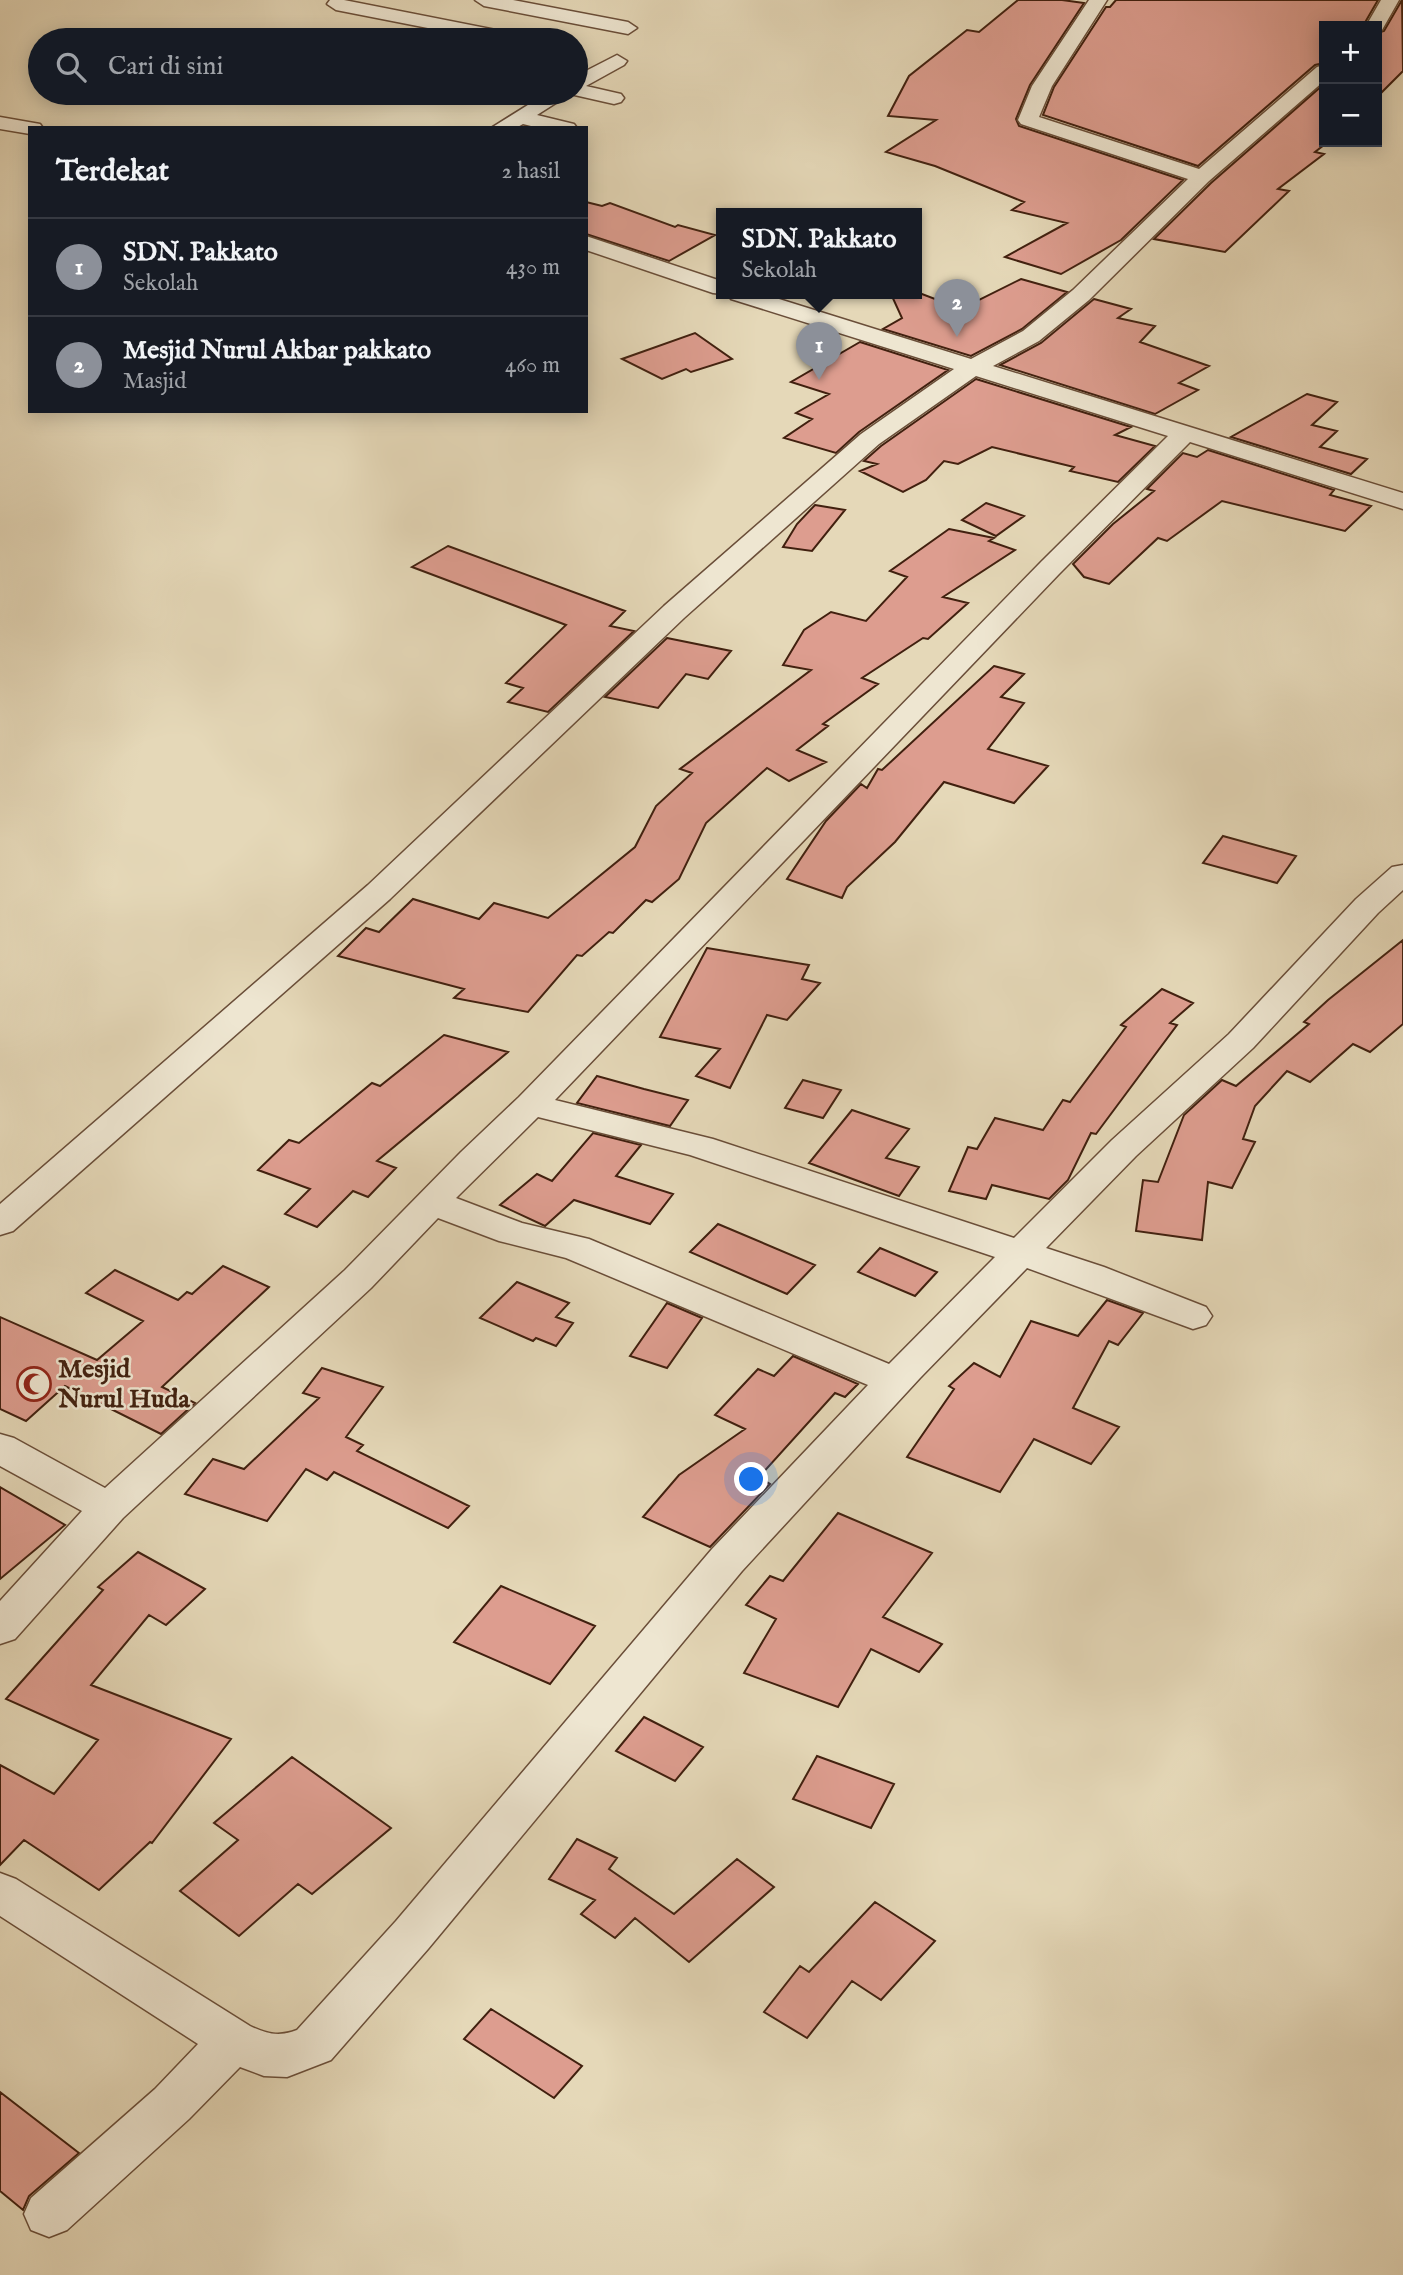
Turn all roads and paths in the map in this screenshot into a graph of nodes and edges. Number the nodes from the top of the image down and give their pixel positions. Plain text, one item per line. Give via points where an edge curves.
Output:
1 (484, 0) edge
2 (561, 0) edge
3 (1098, 0) edge
4 (1390, 0) edge
5 (336, 4) dead end
6 (540, 11) junction
7 (1379, 21) edge
8 (454, 28) edge
9 (509, 28) edge
10 (628, 28) dead end
11 (589, 55) dead end
12 (1319, 75) edge
13 (588, 77) edge
14 (588, 93) edge
15 (614, 98) dead end
16 (541, 105) edge
17 (0, 123) edge
18 (510, 123) edge
19 (544, 126) edge
20 (28, 127) edge
21 (1202, 177) junction
22 (588, 244) edge
23 (716, 286) edge
24 (755, 299) edge
25 (971, 368) junction
26 (1184, 434) junction
27 (1403, 501) edge
28 (1403, 874) edge
29 (531, 1105) junction
30 (432, 1202) junction
31 (0, 1223) edge
32 (1019, 1254) junction
33 (1193, 1316) dead end
34 (894, 1381) junction
35 (0, 1447) edge
36 (108, 1508) junction
37 (0, 1628) edge
38 (0, 1892) edge
39 (233, 2041) junction
40 (49, 2214) dead end

1 - 6 street
2 - 6 street
3 - 21 street via 1042,86 1028,120
4 - 7 street
5 - 8 street
6 - 9 street
6 - 10 street
11 - 13 street via 617,61
12 - 21 street
14 - 15 street
16 - 18 street
17 - 20 street
18 - 19 street
21 - 25 street via 1081,295 1031,336
22 - 23 street
24 - 25 street
25 - 26 street
25 - 31 street via 870,439 737,556 379,892
26 - 27 street
26 - 29 street
28 - 32 street via 1367,906 1241,1041 1124,1148
29 - 30 street
29 - 32 street via 701,1147
30 - 34 street via 512,1233 576,1248
30 - 36 street via 358,1279
32 - 33 street
32 - 34 street
34 - 39 street via 727,1560 314,2045 287,2056 264,2055
35 - 36 street
36 - 37 street
38 - 39 street
39 - 40 street via 172,2104

